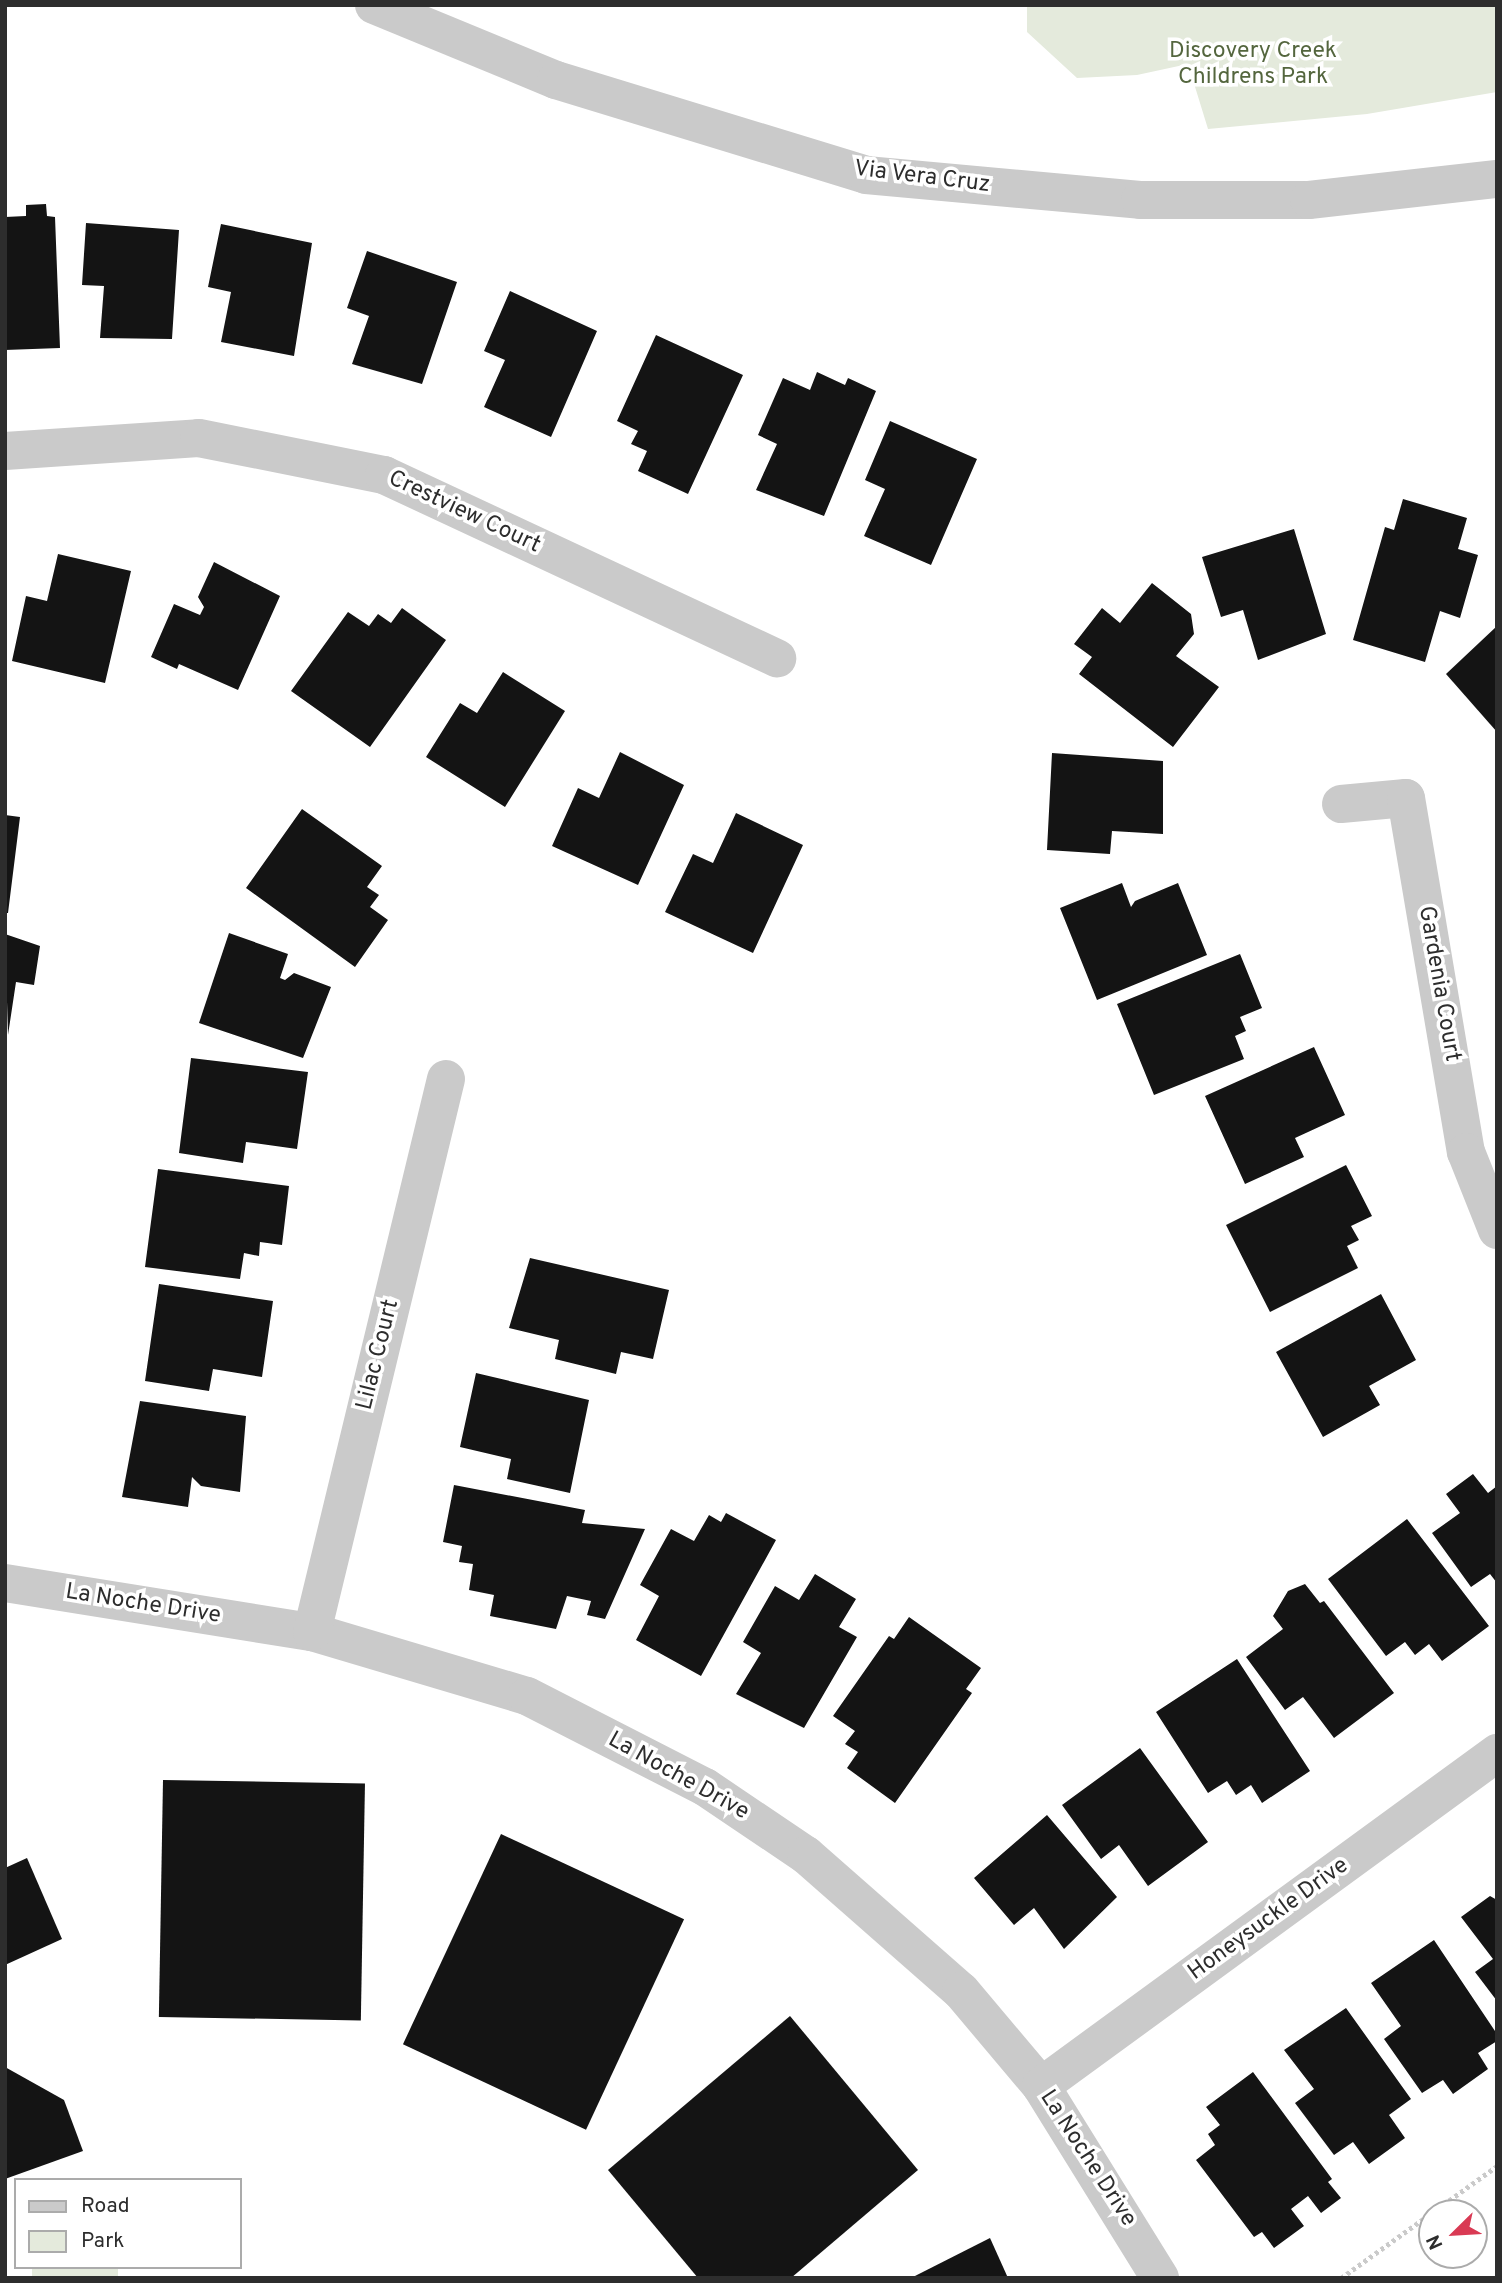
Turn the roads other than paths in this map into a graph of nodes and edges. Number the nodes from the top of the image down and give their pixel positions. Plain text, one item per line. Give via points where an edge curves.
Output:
1 (374, 5) edge
2 (1497, 179) edge
3 (5, 451) edge
4 (777, 658) dead end
5 (1341, 804) dead end
6 (446, 1079) dead end
7 (1497, 1230) edge
8 (5, 1583) edge
9 (312, 1632) junction
10 (1497, 1754) edge
11 (1041, 2086) junction
12 (1160, 2278) edge

1 - 2 street, Via Vera Cruz via 556,80 866,175 1140,200 1309,200
3 - 4 street, Crestview Court via 199,438 384,475
5 - 7 street, Gardenia Court via 1406,798 1466,1152
6 - 9 street, Lilac Court
8 - 9 street, La Noche Drive
9 - 11 street, La Noche Drive via 527,1696 705,1787 806,1855 961,1991
10 - 11 street, Honeysuckle Drive
11 - 12 street, La Noche Drive

